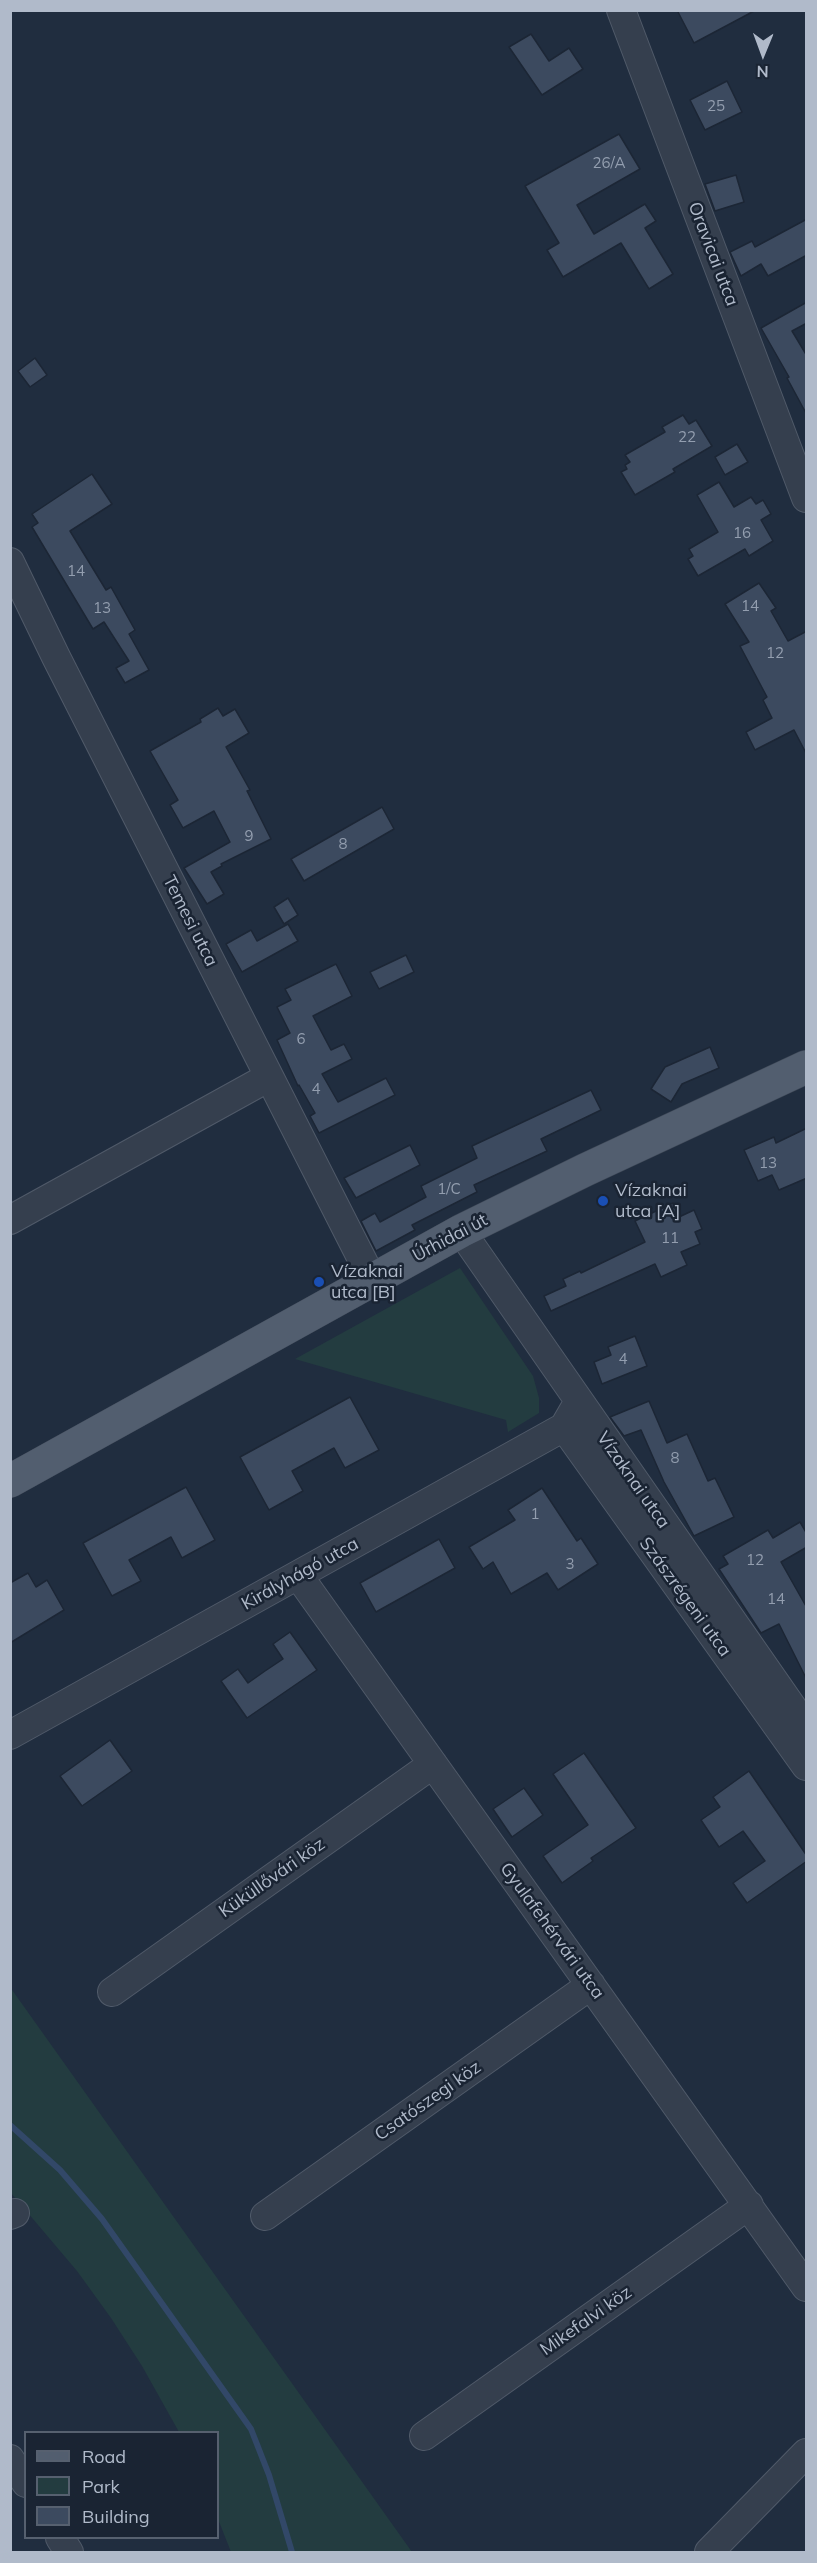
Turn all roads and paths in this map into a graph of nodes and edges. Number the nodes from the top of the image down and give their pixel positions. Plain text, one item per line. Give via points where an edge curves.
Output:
1 (621, 10) edge
2 (807, 498) edge
3 (10, 562) edge
4 (807, 1067) edge
5 (269, 1077) junction
6 (10, 1220) edge
7 (461, 1231) junction
8 (372, 1279) junction
9 (579, 1401) junction
10 (564, 1426) junction
11 (10, 1482) edge
12 (298, 1575) junction
13 (807, 1727) edge
14 (10, 1735) edge
15 (433, 1764) junction
16 (807, 1767) edge
17 (591, 1985) junction
18 (112, 1992) dead end
19 (748, 2205) junction
20 (266, 2216) dead end
21 (807, 2287) edge
22 (423, 2436) dead end
23 (807, 2453) edge
24 (10, 2459) edge
25 (24, 2480) edge
26 (61, 2539) edge
27 (69, 2553) edge
28 (709, 2553) edge

1 - 2 street, Oravicai utca
3 - 5 street, Temesi utca
4 - 7 main road, Úrhidai út
5 - 6 street
5 - 8 street, Temesi utca
7 - 8 main road, Úrhidai út
7 - 9 street, Vízaknai utca
8 - 11 main road, Úrhidai út
9 - 10 street, Királyhágó utca
9 - 13 street, Vízaknai utca
10 - 12 street, Királyhágó utca
10 - 16 street, Szászrégeni utca
12 - 14 street, Királyhágó utca
12 - 15 street, Gyulafehérvári utca
15 - 17 street, Gyulafehérvári utca
15 - 18 street, Küküllővári köz
17 - 19 street, Gyulafehérvári utca
17 - 20 street, Csatószegi köz
19 - 21 street, Gyulafehérvári utca
19 - 22 street, Mikefalvi köz
23 - 28 street
24 - 25 street
26 - 27 street

